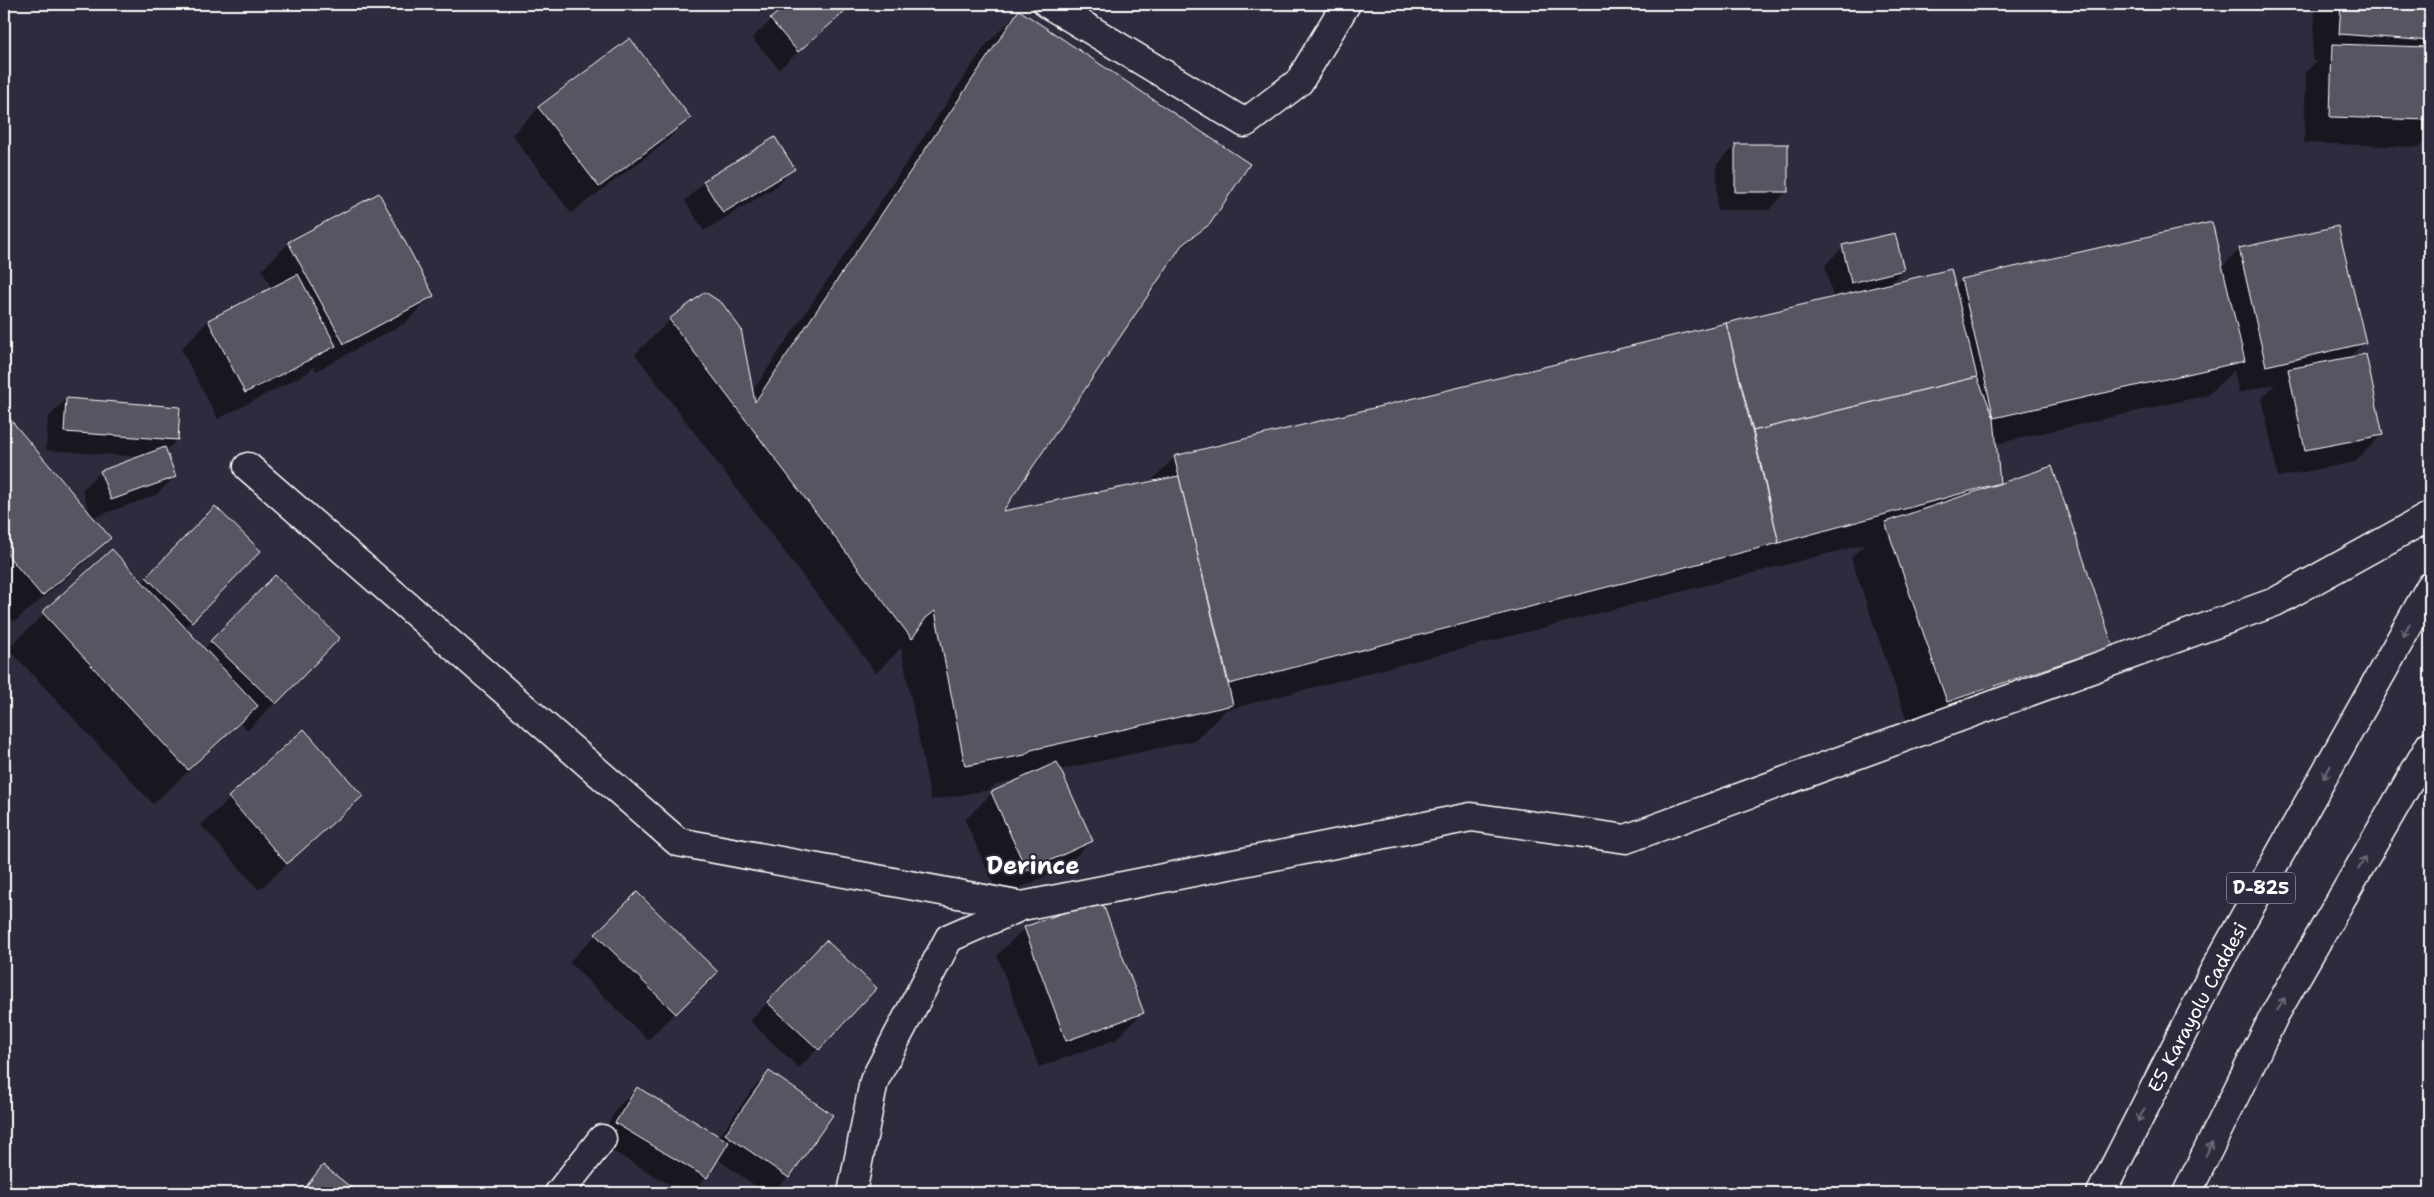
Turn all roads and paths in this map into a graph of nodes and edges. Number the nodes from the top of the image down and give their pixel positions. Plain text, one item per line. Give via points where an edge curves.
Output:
1 (1048, 4) edge
2 (1346, 4) edge
3 (248, 467) dead end
4 (2430, 516) edge
5 (2430, 588) edge
6 (2430, 745) edge
7 (1022, 906) junction
8 (602, 1139) dead end
9 (559, 1193) edge
10 (852, 1193) edge
11 (2101, 1193) edge
12 (2187, 1193) edge

1 - 2 main road via 1245,123 1299,82
3 - 7 main road via 678,842
4 - 7 main road via 2275,602 1626,839 1471,817
5 -> 11 main road, E5 Karayolu Caddesi / D-825 via 2214,971
12 -> 6 main road via 2275,1014
7 - 10 main road via 949,938 874,1081
8 - 9 main road

